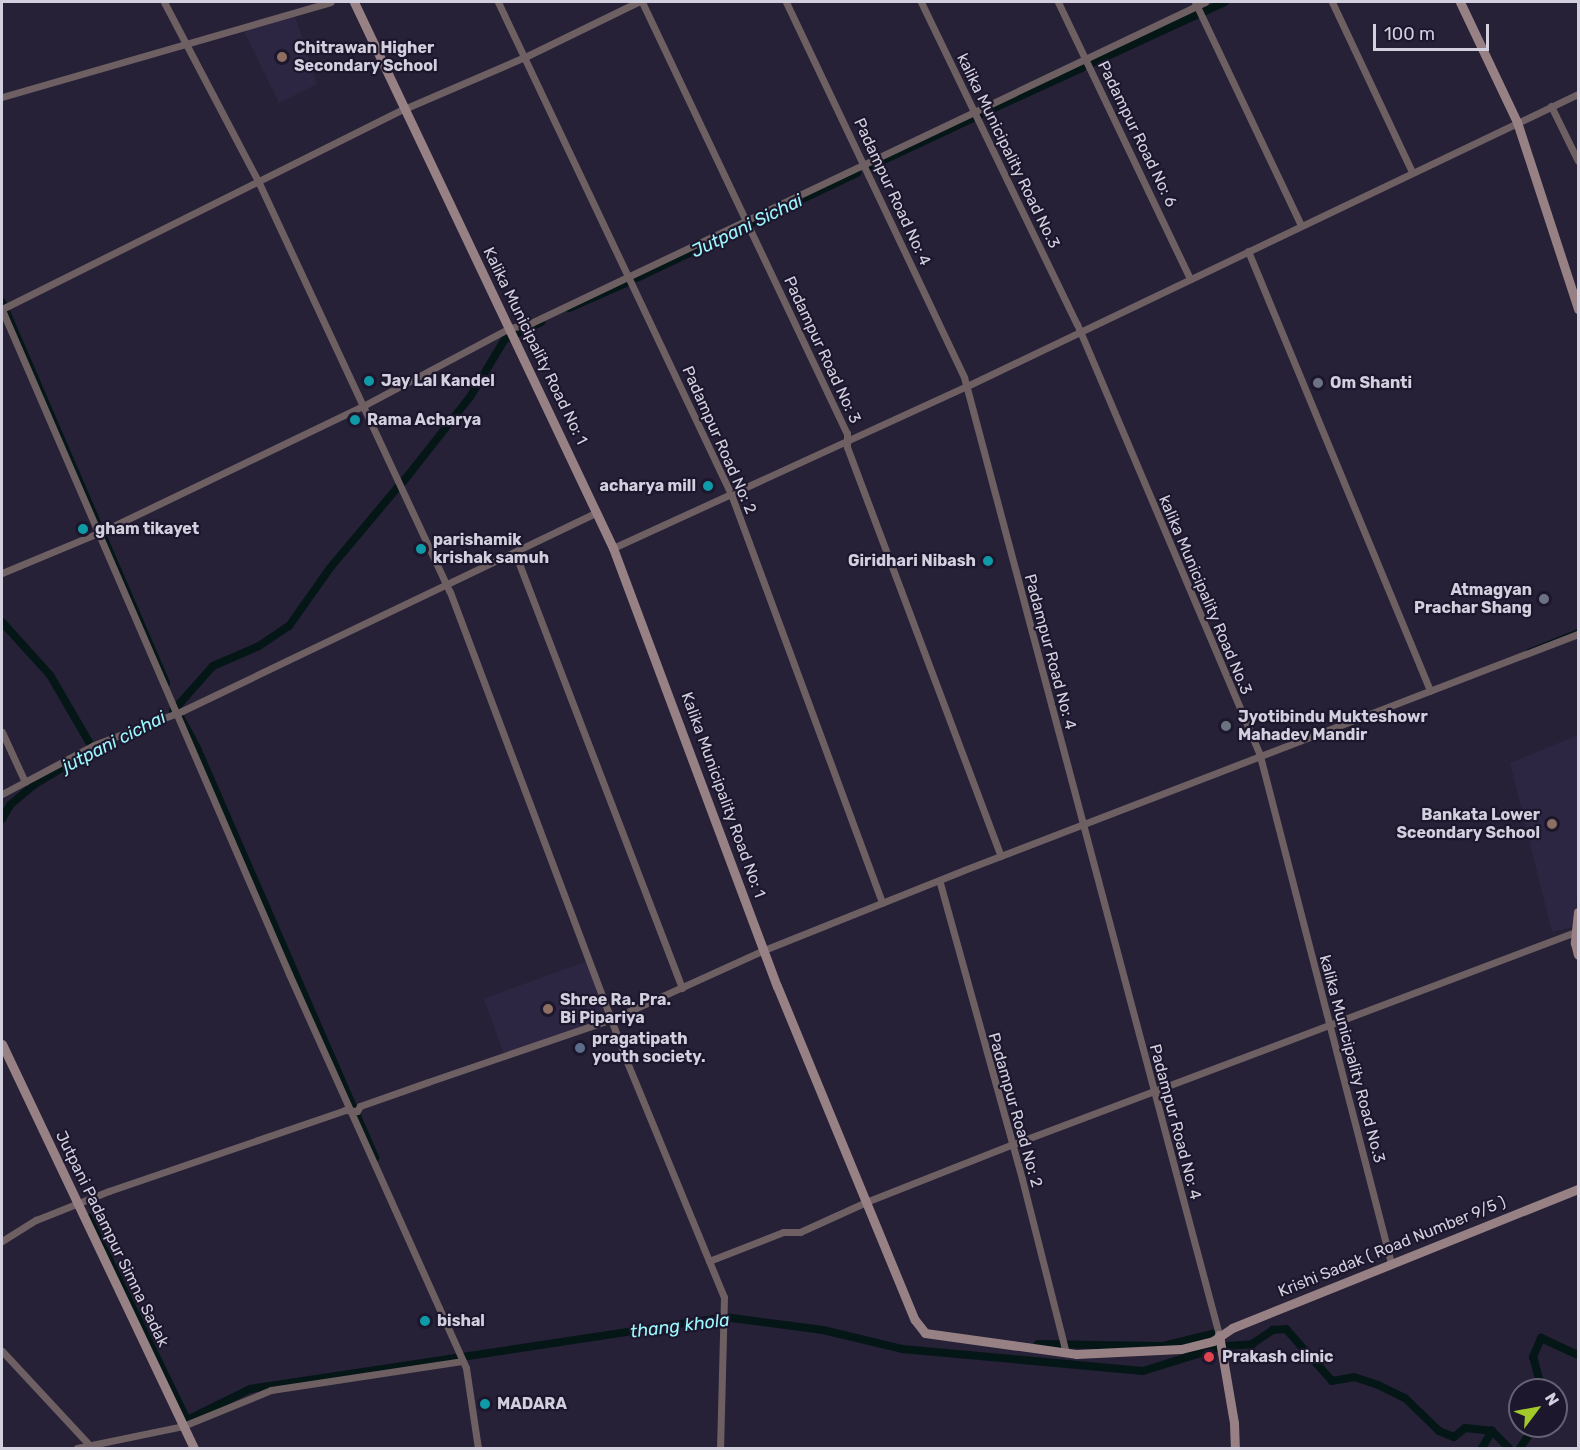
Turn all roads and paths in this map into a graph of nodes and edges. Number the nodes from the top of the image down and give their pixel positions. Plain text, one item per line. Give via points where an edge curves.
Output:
1 (164, 2) edge
2 (331, 2) edge
3 (354, 2) edge
4 (498, 2) edge
5 (640, 2) edge
6 (786, 2) edge
7 (921, 2) edge
8 (1058, 2) edge
9 (1205, 2) edge
10 (1332, 2) edge
11 (1460, 2) edge
12 (1196, 3) edge
13 (185, 41) junction
14 (525, 57) junction
15 (1085, 57) junction
16 (1578, 94) edge
17 (2, 97) edge
18 (1551, 106) junction
19 (404, 109) junction
20 (973, 111) junction
21 (1517, 122) junction
22 (1578, 161) edge
23 (864, 164) junction
24 (1412, 172) junction
25 (259, 183) junction
26 (745, 221) junction
27 (1301, 225) junction
28 (1248, 250) junction
29 (628, 276) junction
30 (1191, 279) junction
31 (4, 308) edge
32 (1578, 309) edge
33 (510, 328) junction
34 (1079, 332) junction
35 (965, 387) junction
36 (363, 406) junction
37 (847, 440) junction
38 (731, 494) junction
39 (597, 512) junction
40 (97, 532) junction
41 (614, 548) junction
42 (515, 553) junction
43 (2, 573) edge
44 (447, 585) junction
45 (1578, 634) edge
46 (1430, 691) junction
47 (178, 713) junction
48 (2, 732) edge
49 (1260, 756) junction
50 (25, 782) junction
51 (2, 794) edge
52 (1081, 825) junction
53 (1001, 856) junction
54 (940, 883) junction
55 (882, 903) junction
56 (1578, 912) edge
57 (1577, 931) edge
58 (764, 950) junction
59 (1578, 955) edge
60 (682, 988) junction
61 (612, 1019) junction
62 (1330, 1026) junction
63 (2, 1044) edge
64 (1154, 1092) junction
65 (355, 1111) junction
66 (1011, 1145) junction
67 (1578, 1189) edge
68 (866, 1202) junction
69 (79, 1205) junction
70 (2, 1241) edge
71 (709, 1261) junction
72 (1391, 1263) junction
73 (1219, 1335) junction
74 (1064, 1349) junction
75 (2, 1351) edge
76 (462, 1361) junction
77 (183, 1426) junction
78 (92, 1448) edge
79 (77, 1449) edge
80 (194, 1449) edge
81 (478, 1449) edge
82 (720, 1449) edge
83 (1235, 1449) edge

1 - 13 street
2 - 13 street
3 - 19 street, Kalika Municipality Road No: 1
4 - 14 street, Padampur Road No: 2
5 - 14 street
5 - 26 street, Padampur Road No: 3
6 - 23 street, Padampur Road No: 4
7 - 20 street, kalika Municipality Road No.3
8 - 15 street, Padampur Road No: 6
9 - 12 street
10 - 24 street
11 - 21 street
12 - 15 street
12 - 27 street
13 - 17 street
13 - 25 street
14 - 19 street
14 - 29 street, Padampur Road No: 2
15 - 20 street
15 - 30 street, Padampur Road No: 6
16 - 18 street
18 - 21 street
18 - 22 street
19 - 25 street
19 - 33 street, Kalika Municipality Road No: 1
20 - 23 street
20 - 34 street, kalika Municipality Road No.3
21 - 24 street
21 - 32 street
23 - 26 street
23 - 35 street, Padampur Road No: 4
24 - 27 street
25 - 31 street
25 - 36 street
26 - 29 street
26 - 37 street, Padampur Road No: 3
27 - 28 street
28 - 30 street
28 - 46 street
29 - 33 street via 531,323
29 - 38 street, Padampur Road No: 2
30 - 34 street
31 - 40 street
33 - 36 street
33 - 39 street, Kalika Municipality Road No: 1
34 - 35 street
34 - 49 street, kalika Municipality Road No.3
35 - 37 street
35 - 52 street, Padampur Road No: 4
36 - 40 street
36 - 44 street
37 - 38 street
37 - 53 street, Padampur Road No: 3
38 - 41 street
38 - 55 street, Padampur Road No: 2
39 - 41 street, Kalika Municipality Road No: 1
39 - 42 street
40 - 43 street
40 - 47 street
41 - 58 street, Kalika Municipality Road No: 1
42 - 44 street
42 - 60 street
44 - 47 street via 282,660
44 - 61 street
45 - 46 street
46 - 49 street
47 - 50 street via 76,755
47 - 65 street
48 - 50 street
49 - 52 street
49 - 62 street, kalika Municipality Road No.3
50 - 51 street
52 - 53 street
52 - 64 street, Padampur Road No: 4
53 - 54 street
54 - 55 street
54 - 66 street, Padampur Road No: 2
55 - 58 street
56 - 57 street
57 - 59 street
57 - 62 street
58 - 60 street
58 - 68 street, Kalika Municipality Road No: 1
60 - 61 street
61 - 65 street
61 - 71 street
62 - 64 street
62 - 72 street, kalika Municipality Road No.3
63 - 69 street, Jutpani Padampur Simna Sadak
64 - 66 street
64 - 73 street, Padampur Road No: 4
65 - 69 street via 345,1110
65 - 76 street
66 - 68 street
66 - 74 street, Padampur Road No: 2
67 - 72 street, Krishi Sadak ( Road Number 9/5 )
68 - 71 street via 800,1232 783,1232
68 - 74 street, Kalika Municipality Road No: 1 via 915,1320 925,1333
69 - 70 street via 36,1220
69 - 77 street, Jutpani Padampur Simna Sadak
71 - 82 street via 724,1297
72 - 73 street, Krishi Sadak ( Road Number 9/5 )
73 - 74 street, Kalika Municipality Road No: 1 via 1213,1341 1180,1349
73 - 83 street
75 - 78 street
76 - 77 street via 271,1390
76 - 81 street
77 - 78 street
77 - 80 street, Jutpani Padampur Simna Sadak
78 - 79 street

